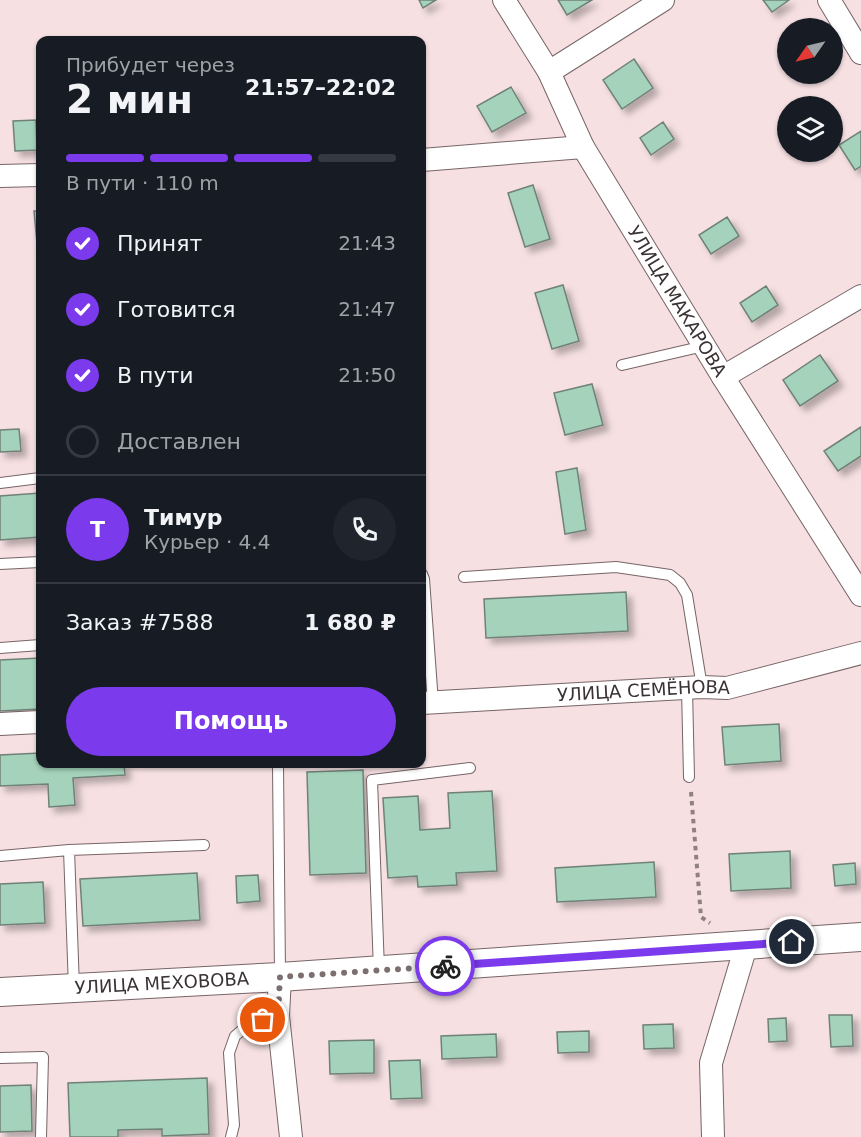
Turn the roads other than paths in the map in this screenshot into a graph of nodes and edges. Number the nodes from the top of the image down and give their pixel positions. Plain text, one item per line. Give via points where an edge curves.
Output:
1 (504, 0) edge
2 (663, 0) edge
3 (829, 0) edge
4 (861, 53) edge
5 (549, 72) junction
6 (583, 147) junction
7 (426, 160) edge
8 (36, 175) edge
9 (0, 176) edge
10 (861, 296) edge
11 (704, 346) junction
12 (622, 365) dead end
13 (723, 377) junction
14 (36, 478) edge
15 (0, 483) edge
16 (36, 562) edge
17 (0, 564) edge
18 (464, 577) dead end
19 (861, 595) edge
20 (36, 645) edge
21 (0, 648) edge
22 (861, 653) edge
23 (426, 662) edge
24 (694, 688) junction
25 (427, 703) edge
26 (36, 722) edge
27 (0, 724) edge
28 (278, 768) edge
29 (470, 768) dead end
30 (690, 777) road end
31 (204, 845) dead end
32 (69, 850) junction
33 (0, 856) edge
34 (861, 937) edge
35 (746, 946) junction
36 (379, 970) junction
37 (280, 977) junction
38 (74, 989) junction
39 (0, 992) edge
40 (278, 1016) junction
41 (0, 1058) edge
42 (41, 1137) edge
43 (231, 1137) edge
44 (291, 1137) edge
45 (713, 1137) edge

1 - 5 street, УЛИЦА МАКАРОВА
2 - 5 street
3 - 4 street
5 - 6 street, УЛИЦА МАКАРОВА
6 - 7 street
6 - 11 street, УЛИЦА МАКАРОВА
8 - 9 street
10 - 13 street
11 - 12 lane
11 - 13 street, УЛИЦА МАКАРОВА
13 - 19 street, УЛИЦА МАКАРОВА
14 - 15 lane
16 - 17 lane
18 - 24 lane via 616,567 670,575 687,595
20 - 21 lane
22 - 24 street, УЛИЦА СЕМЁНОВА via 727,688
23 - 25 lane
24 - 25 street, УЛИЦА СЕМЁНОВА
24 - 30 lane
26 - 27 street
28 - 37 lane
29 - 36 lane via 372,780
31 - 32 lane
32 - 33 lane
32 - 38 lane
34 - 35 street, УЛИЦА МЕХОВОВА
35 - 36 street, УЛИЦА МЕХОВОВА
35 - 45 street via 711,1063
36 - 37 street, УЛИЦА МЕХОВОВА
37 - 38 street, УЛИЦА МЕХОВОВА
37 - 40 street
38 - 39 street, УЛИЦА МЕХОВОВА
40 - 43 lane via 249,1024 235,1036 230,1053 234,1125
40 - 44 street
41 - 42 lane via 43,1057

